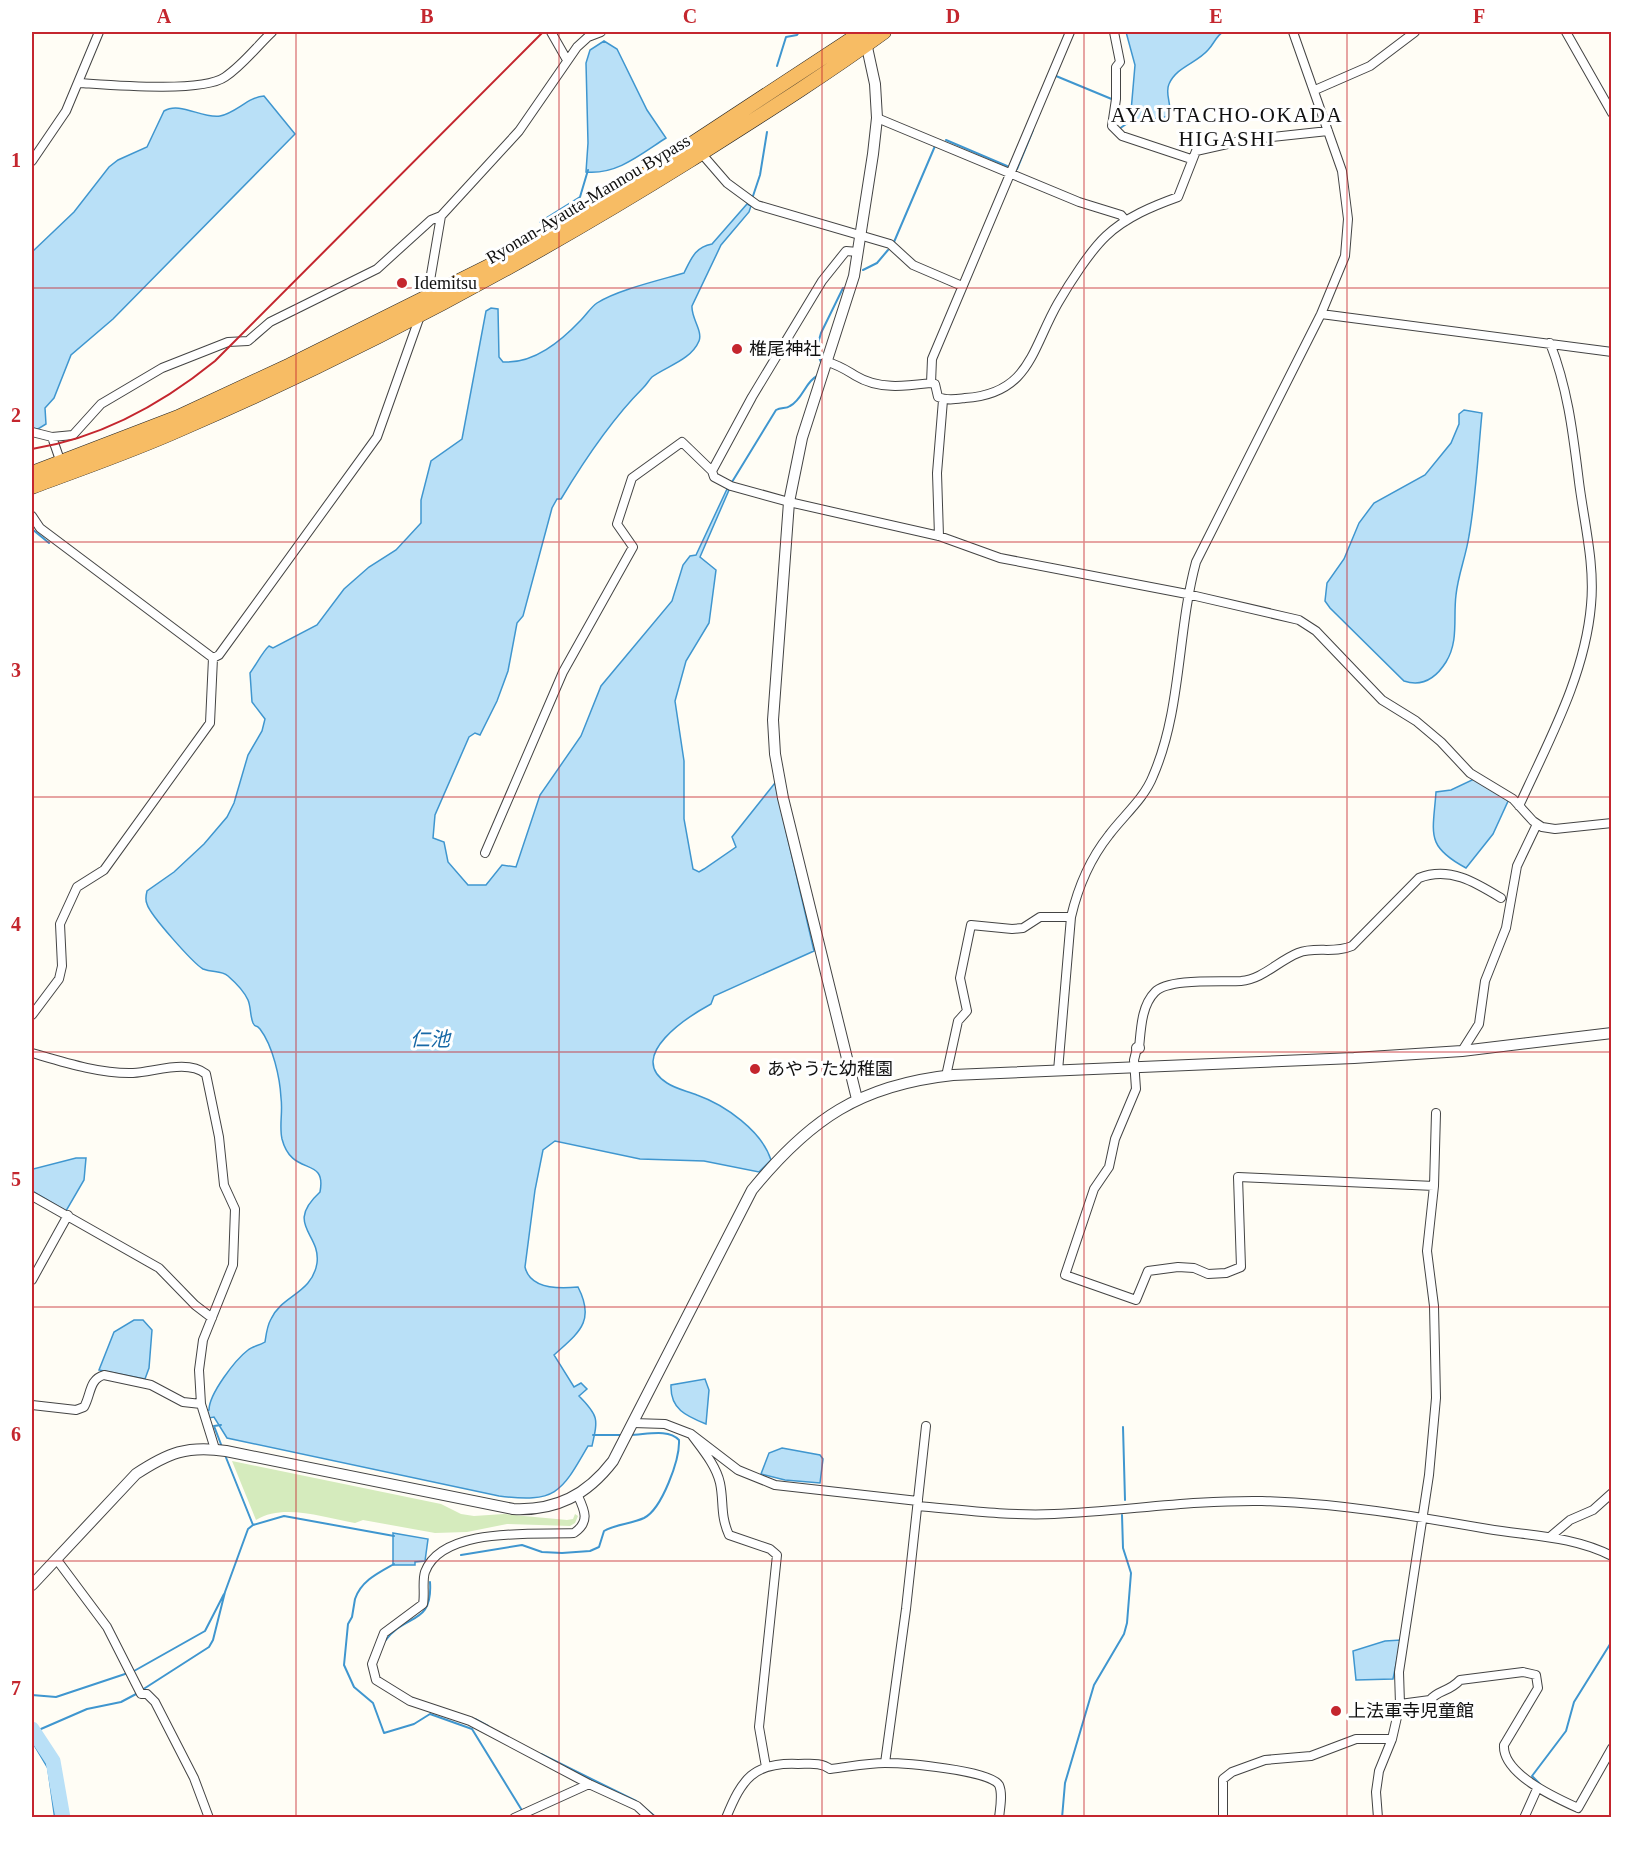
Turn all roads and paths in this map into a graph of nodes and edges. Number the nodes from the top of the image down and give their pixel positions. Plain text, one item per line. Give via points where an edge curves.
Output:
1 (99, 32) edge
2 (272, 32) edge
3 (551, 32) edge
4 (601, 32) edge
5 (884, 32) edge
6 (1070, 32) edge
7 (1114, 32) edge
8 (1293, 32) edge
9 (1415, 32) edge
10 (1566, 32) edge
11 (864, 36) edge
12 (567, 60) junction
13 (80, 83) junction
14 (1316, 90) junction
15 (1611, 113) edge
16 (877, 118) junction
17 (1328, 131) junction
18 (701, 153) junction
19 (1191, 159) junction
20 (32, 161) edge
21 (1011, 173) junction
22 (441, 216) junction
23 (1126, 221) junction
24 (861, 233) junction
25 (858, 252) junction
26 (962, 286) junction
27 (427, 297) junction
28 (1322, 314) junction
29 (420, 315) junction
30 (1550, 343) junction
31 (1611, 352) edge
32 (827, 362) junction
33 (931, 383) junction
34 (943, 400) junction
35 (32, 432) edge
36 (52, 437) junction
37 (61, 463) junction
38 (712, 471) junction
39 (32, 473) edge
40 (32, 487) edge
41 (789, 502) junction
42 (32, 516) edge
43 (939, 536) junction
44 (1187, 594) junction
45 (213, 658) junction
46 (1519, 806) junction
47 (1611, 823) edge
48 (1538, 824) junction
49 (485, 852) dead end
50 (1501, 898) dead end
51 (1071, 917) junction
52 (32, 1015) edge
53 (1611, 1033) edge
54 (1462, 1051) junction
55 (32, 1053) edge
56 (1137, 1066) junction
57 (1058, 1071) junction
58 (946, 1076) junction
59 (857, 1099) junction
60 (1436, 1113) dead end
61 (1434, 1186) junction
62 (32, 1196) edge
63 (68, 1215) junction
64 (32, 1280) edge
65 (212, 1318) junction
66 (201, 1404) junction
67 (32, 1405) edge
68 (632, 1425) junction
69 (926, 1426) dead end
70 (691, 1434) junction
71 (220, 1450) junction
72 (1611, 1492) edge
73 (578, 1496) junction
74 (918, 1504) junction
75 (1423, 1516) junction
76 (1551, 1536) junction
77 (1611, 1556) edge
78 (57, 1560) junction
79 (32, 1585) edge
80 (1400, 1704) junction
81 (1392, 1740) junction
82 (1611, 1748) edge
83 (885, 1763) junction
84 (766, 1767) junction
85 (589, 1784) junction
86 (1537, 1789) junction
87 (209, 1818) edge
88 (513, 1818) edge
89 (650, 1818) edge
90 (726, 1818) edge
91 (999, 1818) edge
92 (1223, 1818) edge
93 (1378, 1818) edge
94 (1524, 1818) edge

1 - 13 street
2 - 13 street via 225,77 207,85
3 - 12 street
4 - 12 street via 588,37
5 - 11 highway, Ryonan-Ayauta-Mannou Bypass
6 - 21 street
7 - 19 street via 1120,62 1116,67 1112,126 1122,136
8 - 14 street
9 - 14 street via 1370,66
10 - 15 street
11 - 16 street
11 - 18 highway, Ryonan-Ayauta-Mannou Bypass
11 - 27 highway, Ryonan-Ayauta-Mannou Bypass via 597,206
12 - 22 street via 519,130
13 - 20 street
14 - 17 street
16 - 21 street
16 - 24 street
17 - 19 street via 1245,140 1196,151
17 - 28 street via 1342,171 1348,219 1345,256
18 - 24 street via 727,183 751,201
18 - 29 highway, Ryonan-Ayauta-Mannou Bypass via 601,215
19 - 23 street via 1178,197
21 - 23 street via 1121,215
21 - 26 street
22 - 27 street
22 - 36 street via 431,220 364,277 270,322 248,341 228,342 162,368 101,404 73,435
23 - 34 street via 1100,243 1058,303 1025,369 997,392
24 - 25 street
24 - 26 street via 891,244 913,265
25 - 32 street
25 - 38 street via 846,251 822,281
26 - 33 street via 932,359
27 - 29 street
27 - 37 highway, Ryonan-Ayauta-Mannou Bypass via 178,417
28 - 30 street
28 - 44 street via 1196,562
29 - 40 highway, Ryonan-Ayauta-Mannou Bypass via 181,429
29 - 45 street via 377,437 219,655
30 - 31 street
30 - 46 street via 1568,396 1590,551 1591,605 1575,679
32 - 33 street via 843,366 866,381 889,386
32 - 41 street via 802,438
33 - 34 street
34 - 43 street via 937,473
35 - 36 street
36 - 37 street
37 - 39 highway, Ryonan-Ayauta-Mannou Bypass
38 - 41 street via 714,477 730,485
38 - 49 street via 682,442 632,478 617,524 633,548 563,672
41 - 43 street
41 - 59 street via 773,720 775,754
42 - 45 street via 40,528
43 - 44 street via 999,558
44 - 46 street via 1283,616 1316,631 1382,700 1416,721 1481,782
44 - 51 street via 1178,675 1161,754 1142,795 1088,868
45 - 52 street via 210,723 104,870 77,887 60,924 59,979
46 - 48 street
47 - 48 street via 1568,830
48 - 54 street via 1517,866 1506,928 1485,981 1479,1024
50 - 56 street via 1453,874 1432,873 1419,878 1352,946 1298,953 1274,969 1244,981 1158,989 1143,1014 1134,1060
51 - 57 street
51 - 58 street via 1040,917 1023,928 1012,929 971,925 960,978 967,1011 958,1021
53 - 54 street
54 - 56 street via 1354,1059
55 - 65 street via 110,1071 132,1073 189,1067 206,1074 224,1185 235,1209 233,1265
56 - 57 street
56 - 61 street via 1136,1089 1115,1139 1113,1157 1094,1189 1065,1275 1136,1300 1148,1271 1178,1267 1217,1273 1241,1268 1238,1178
57 - 58 street
58 - 59 street via 915,1080
59 - 68 street via 807,1131 780,1155 752,1190
60 - 61 street
61 - 75 street via 1427,1251 1434,1306 1436,1398
62 - 63 street
63 - 64 street
63 - 65 street via 159,1268
65 - 66 street via 201,1352
66 - 67 street via 183,1402 151,1385 105,1375 93,1383 84,1407 76,1410
66 - 71 street
68 - 70 street via 665,1424
68 - 73 street via 602,1476
69 - 74 street
70 - 74 street via 738,1470 775,1485
70 - 84 street via 714,1467 729,1535 777,1555 759,1727
71 - 73 street via 513,1509 546,1508
71 - 78 street via 188,1448 136,1474
72 - 76 street via 1593,1510 1570,1520
73 - 85 street via 586,1516 585,1523 574,1533 515,1532 442,1550 424,1575 423,1604 384,1633 372,1669 376,1680 390,1691 470,1721
74 - 75 street via 1009,1514 1053,1514 1263,1501
74 - 83 street
75 - 76 street
75 - 80 street via 1399,1672
76 - 77 street
78 - 79 street
78 - 87 street via 107,1627 140,1692 154,1702 194,1778
80 - 81 street
80 - 86 street via 1430,1700 1451,1690 1460,1680 1523,1672 1536,1675 1538,1688 1503,1752
81 - 92 street via 1356,1739 1311,1756 1265,1760 1232,1772 1223,1779
81 - 93 street via 1379,1771
82 - 86 street via 1578,1808
83 - 84 street via 830,1769 824,1764 783,1763
83 - 91 street via 978,1774 994,1780 1001,1795
84 - 90 street via 742,1782
85 - 88 street
85 - 89 street via 637,1806
86 - 94 street

